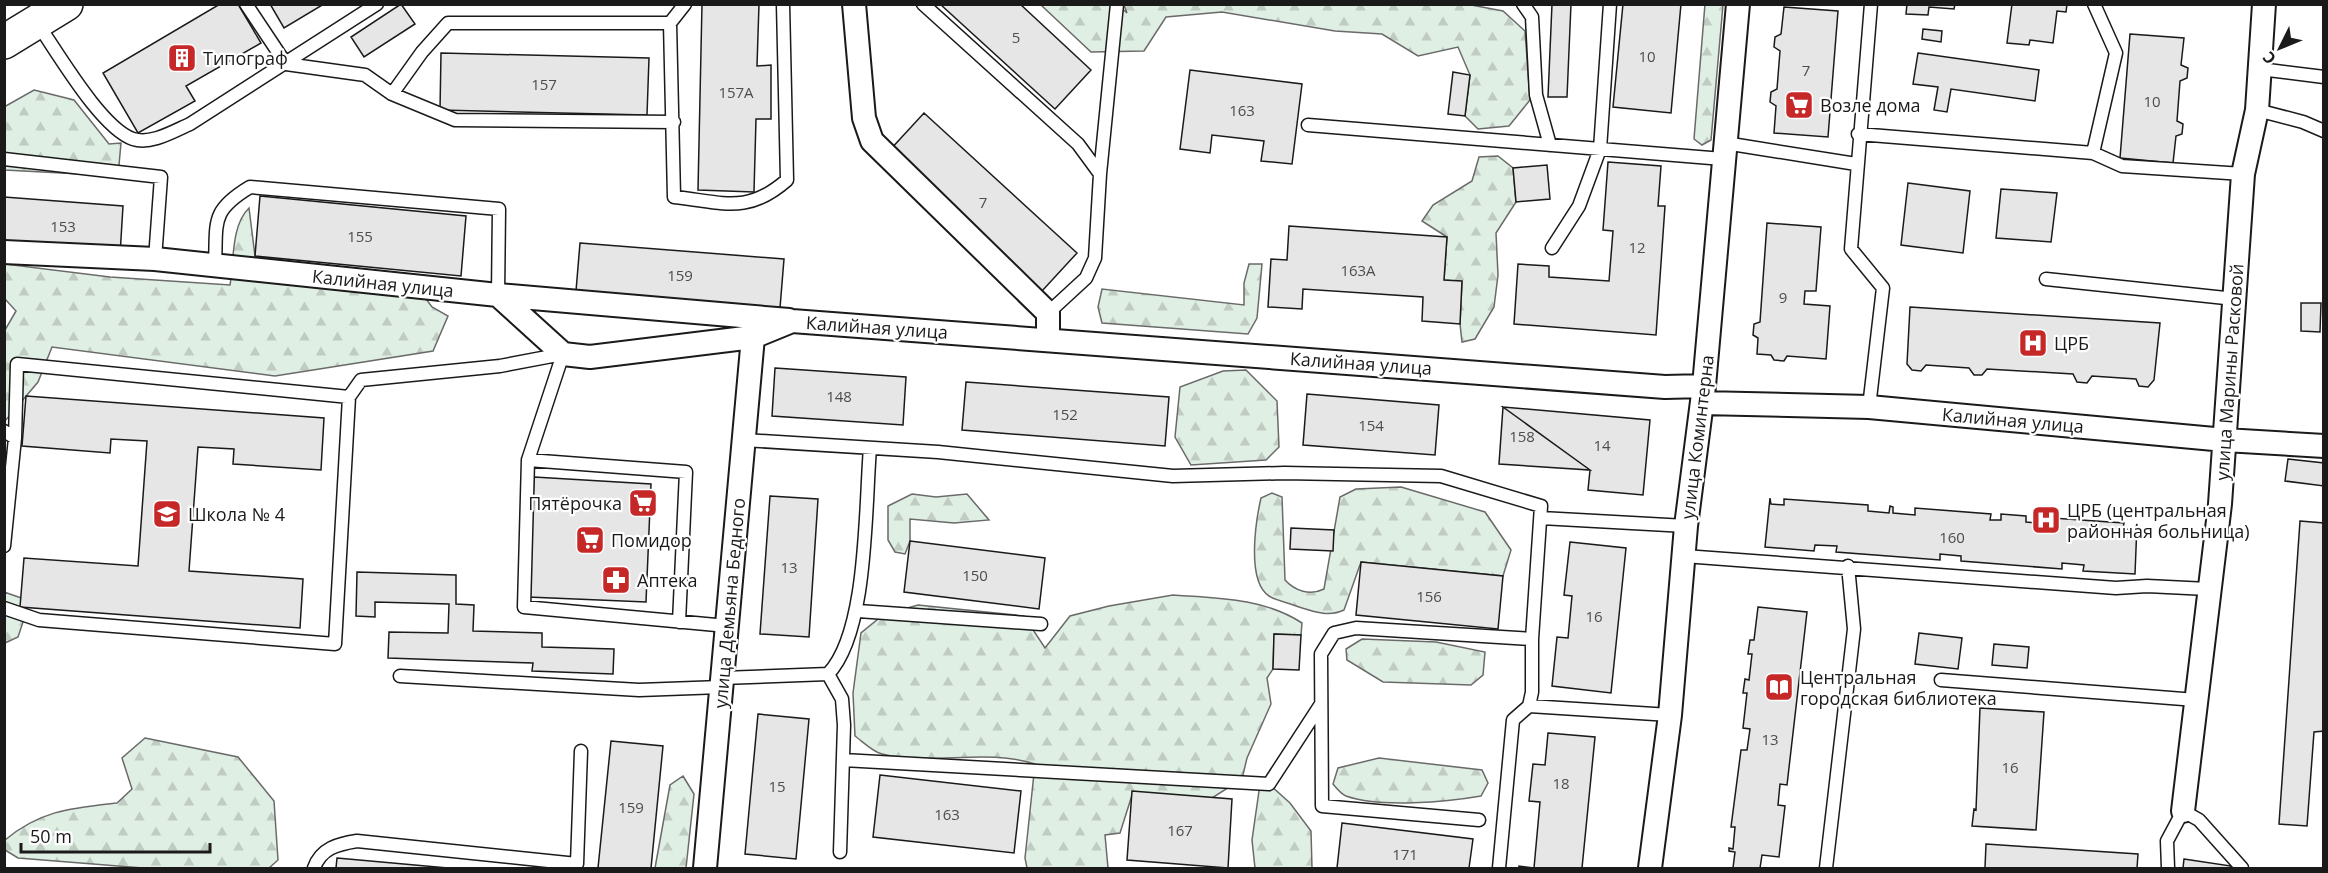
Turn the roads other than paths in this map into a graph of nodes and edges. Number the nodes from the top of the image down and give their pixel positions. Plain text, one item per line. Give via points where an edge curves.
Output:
1 (66, 4) edge
2 (246, 4) edge
3 (377, 4) edge
4 (685, 4) edge
5 (783, 4) edge
6 (854, 4) edge
7 (923, 4) edge
8 (1117, 4) edge
9 (1523, 4) edge
10 (1610, 4) edge
11 (1738, 4) edge
12 (1871, 4) edge
13 (2094, 4) edge
14 (2264, 4) edge
15 (670, 23) junction
16 (15, 33) edge
17 (286, 64) junction
18 (2260, 69) junction
19 (2324, 77) edge
20 (392, 94) junction
21 (2257, 110) junction
22 (674, 122) junction
23 (1308, 125) dead end
24 (2324, 131) edge
25 (1858, 134) junction
26 (1550, 145) junction
27 (1600, 149) junction
28 (1724, 151) junction
29 (2093, 153) junction
30 (4, 159) edge
31 (1856, 164) junction
32 (1100, 174) junction
33 (2243, 174) junction
34 (1552, 248) dead end
35 (4, 252) edge
36 (155, 259) junction
37 (215, 265) junction
38 (2046, 279) dead end
39 (498, 295) junction
40 (2235, 299) junction
41 (1048, 313) junction
42 (792, 321) junction
43 (753, 337) junction
44 (1047, 339) junction
45 (563, 354) junction
46 (1703, 395) junction
47 (349, 397) junction
48 (1869, 407) junction
49 (10, 434) edge
50 (744, 440) junction
51 (2225, 440) junction
52 (2324, 446) edge
53 (870, 448) junction
54 (528, 460) junction
55 (1540, 518) junction
56 (1686, 526) junction
57 (4, 546) edge
58 (1684, 556) junction
59 (1848, 566) junction
60 (2208, 590) junction
61 (4, 608) edge
62 (858, 611) junction
63 (679, 622) junction
64 (1041, 624) dead end
65 (727, 627) junction
66 (1532, 639) junction
67 (828, 674) junction
68 (400, 676) dead end
69 (1941, 681) dead end
70 (722, 683) junction
71 (2196, 700) junction
72 (1321, 703) junction
73 (1529, 706) junction
74 (1670, 715) junction
75 (581, 751) dead end
76 (843, 760) junction
77 (2183, 811) junction
78 (1479, 820) dead end
79 (840, 852) dead end
80 (314, 868) edge
81 (705, 868) edge
82 (1499, 868) edge
83 (1650, 868) edge
84 (1826, 868) edge
85 (2168, 868) edge
86 (2242, 868) edge

1 - 16 highway
2 - 17 lane
3 - 17 lane
4 - 15 lane
5 - 22 lane via 787,180 769,196 744,205 674,197
6 - 41 street via 864,118 872,141
7 - 32 lane via 1078,144
8 - 32 lane
9 - 26 lane via 1532,17 1536,95
10 - 27 lane
11 - 28 street, улица Коминтерна
12 - 25 lane
13 - 29 lane via 2116,53
14 - 18 street, улица Марины Расковой
15 - 20 lane via 448,23
15 - 22 lane
16 - 17 lane via 108,124 134,140 159,138 190,124
17 - 20 lane via 365,75
18 - 19 lane
18 - 21 street, улица Марины Расковой
20 - 22 lane via 455,120
21 - 24 lane
21 - 33 street, улица Марины Расковой
23 - 26 lane
25 - 29 lane
25 - 31 lane
26 - 27 lane
27 - 28 lane
27 - 34 lane via 1579,206
28 - 31 lane
28 - 46 street, улица Коминтерна
29 - 33 lane via 2122,166
30 - 36 lane via 161,177
31 - 48 lane via 1851,249 1883,288
32 - 41 lane via 1095,258 1086,278
33 - 40 street, улица Марины Расковой
35 - 36 street, Калийная улица
36 - 37 street, Калийная улица
37 - 39 street, Калийная улица
37 - 39 lane via 218,215 228,201 250,187 499,209
38 - 40 lane
39 - 42 street, Калийная улица
39 - 45 street
40 - 51 street, улица Марины Расковой
41 - 44 street
42 - 43 street, Калийная улица
42 - 44 street, Калийная улица
43 - 45 street, Калийная улица via 591,357
43 - 50 street, улица Демьяна Бедного
44 - 46 street, Калийная улица via 1665,387
45 - 47 lane via 500,366 361,380
45 - 54 lane
46 - 48 street, Калийная улица
46 - 56 street, улица Коминтерна
47 - 49 lane via 17,364
47 - 61 lane via 335,644 39,620
48 - 51 street, Калийная улица
49 - 57 lane
50 - 53 lane
50 - 65 street, улица Демьяна Бедного
51 - 52 street, Калийная улица
51 - 60 street, улица Марины Расковой
53 - 55 lane via 1173,476 1441,476 1541,506
53 - 62 lane
54 - 63 lane via 524,607
54 - 63 lane via 686,472
55 - 56 lane
55 - 66 lane
56 - 58 street, улица Коминтерна
58 - 59 lane
58 - 74 street, улица Коминтерна
59 - 60 lane via 2116,588
59 - 84 lane via 1854,629
60 - 71 street, улица Марины Расковой
62 - 64 lane
62 - 67 lane via 839,662
63 - 65 lane
65 - 70 street, улица Демьяна Бедного
66 - 72 lane via 1356,628 1334,633 1321,654
66 - 73 lane
67 - 70 lane
67 - 76 lane via 842,699
68 - 70 lane via 639,690
69 - 71 lane
70 - 81 street, улица Демьяна Бедного
71 - 77 street, улица Марины Расковой
72 - 76 lane via 1269,784
72 - 78 lane via 1322,806
73 - 74 lane
73 - 82 lane via 1513,720
74 - 83 street, улица Коминтерна
75 - 80 lane via 577,864 357,841 336,844 317,858
76 - 79 lane
77 - 85 lane via 2167,841
77 - 86 lane via 2199,820

